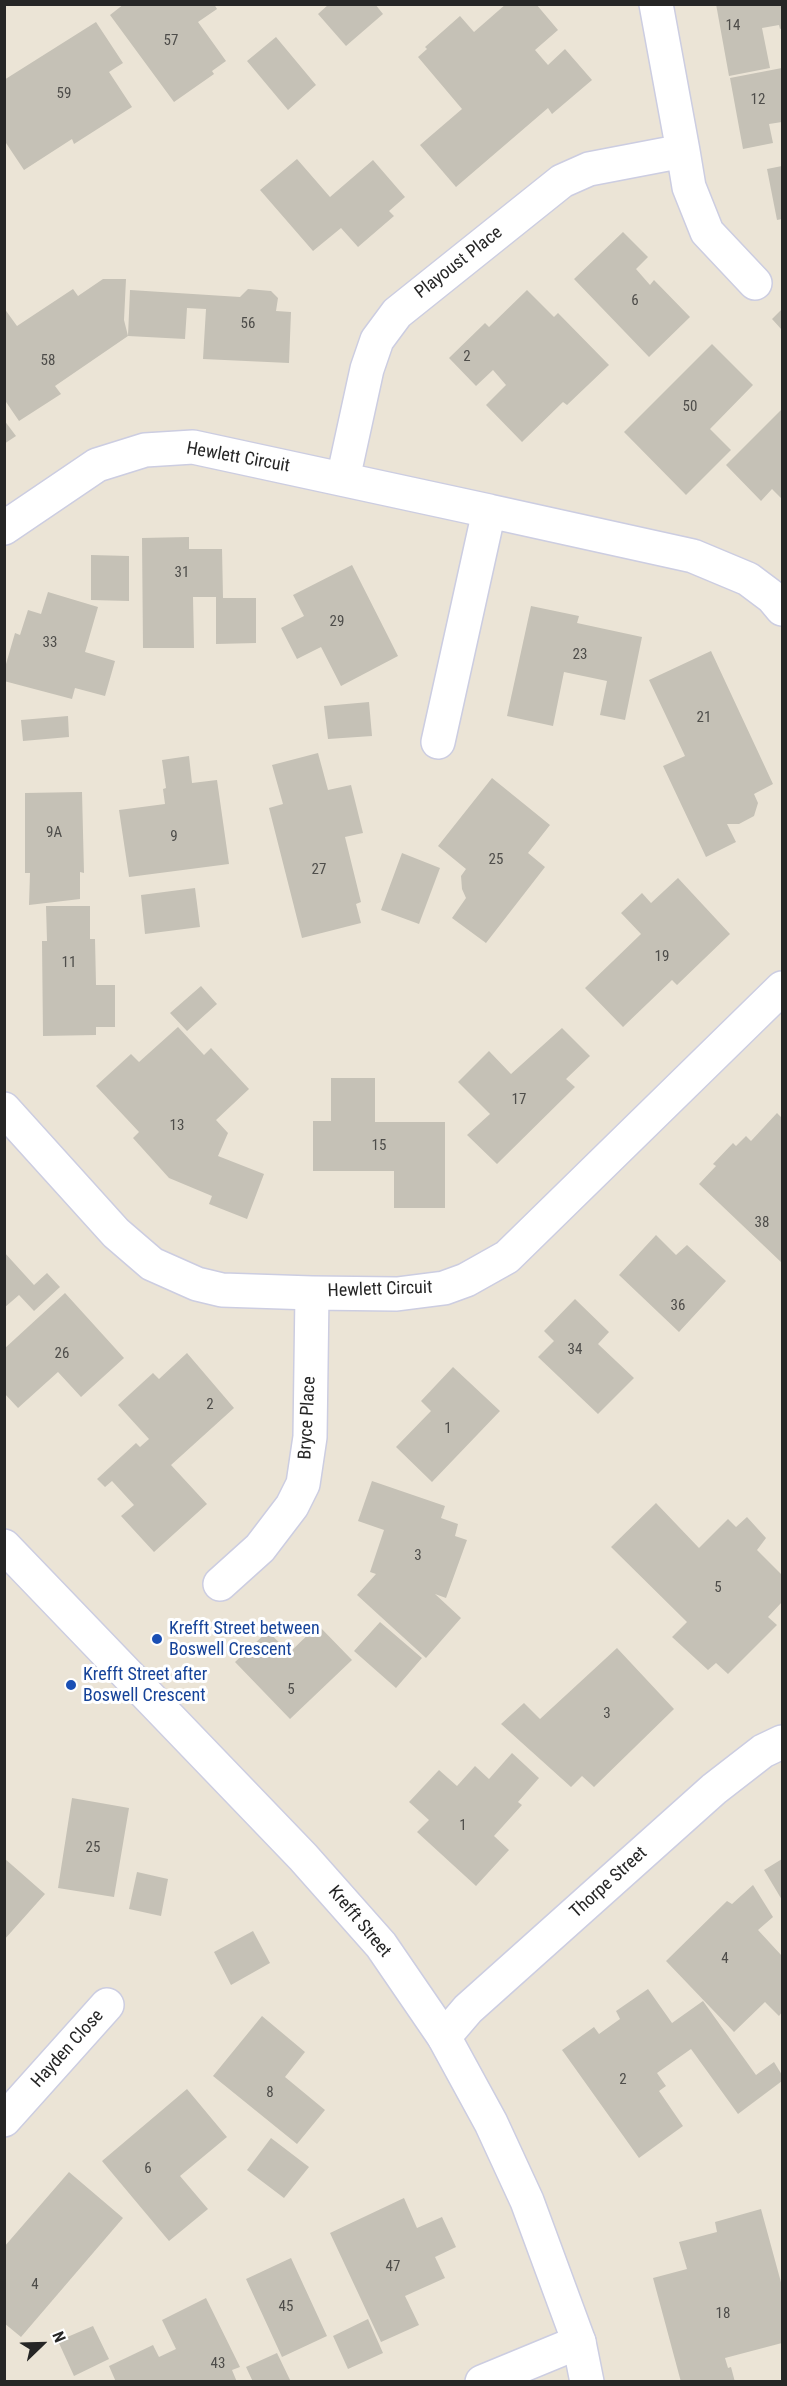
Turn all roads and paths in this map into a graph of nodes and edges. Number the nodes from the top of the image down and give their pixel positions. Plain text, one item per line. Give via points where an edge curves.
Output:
1 (656, 4) edge
2 (683, 151) junction
3 (755, 283) dead end
4 (343, 479) junction
5 (489, 511) junction
6 (4, 528) edge
7 (783, 609) edge
8 (438, 742) dead end
9 (783, 988) edge
10 (4, 1108) edge
11 (312, 1293) junction
12 (4, 1546) edge
13 (220, 1584) dead end
14 (783, 1742) edge
15 (107, 2005) dead end
16 (444, 2037) junction
17 (4, 2120) edge
18 (579, 2342) junction
19 (482, 2382) edge
20 (587, 2382) edge

1 - 2 street
2 - 3 street via 689,187 707,232
2 - 4 street, Playoust Place via 589,169 562,181 397,313 377,340 367,369
4 - 5 street, Hewlett Circuit
4 - 6 street, Hewlett Circuit via 193,447 144,450 98,465
5 - 7 street, Hewlett Circuit via 693,556 748,579
5 - 8 street
9 - 11 street, Hewlett Circuit via 507,1257 444,1288 397,1294
10 - 11 street, Hewlett Circuit via 116,1233 152,1264 197,1284 222,1290
11 - 13 street, Bryce Place via 310,1437 303,1484 292,1506 260,1548
12 - 16 street, Krefft Street via 303,1857 381,1946
14 - 16 street, Thorpe Street via 763,1751 714,1788 468,2009
15 - 17 street, Hayden Close
16 - 18 street, Krefft Street via 491,2123 527,2201
18 - 19 street
18 - 20 street, Krefft Street

